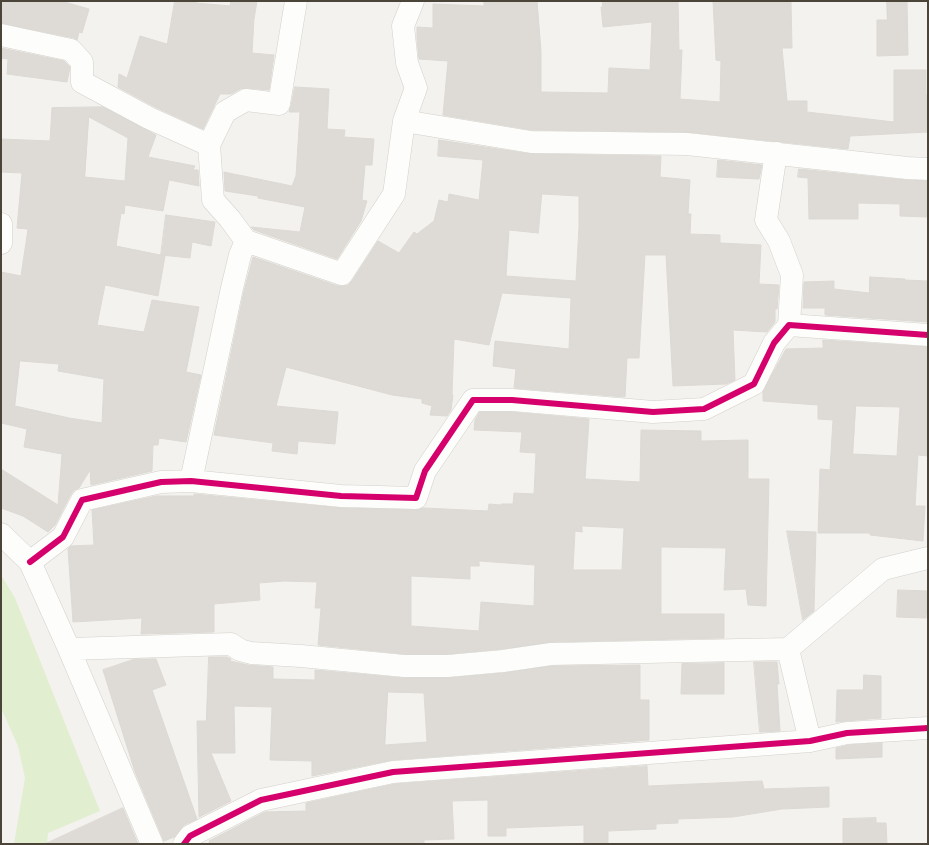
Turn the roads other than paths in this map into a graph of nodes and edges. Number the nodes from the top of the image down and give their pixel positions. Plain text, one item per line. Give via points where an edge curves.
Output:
1 (296, 1) edge
2 (413, 1) edge
3 (1, 35) edge
4 (404, 121) junction
5 (209, 145) junction
6 (776, 154) junction
7 (928, 169) edge
8 (1, 224) edge
9 (246, 240) junction
10 (1, 243) edge
11 (789, 325) junction
12 (928, 335) edge
13 (191, 481) junction
14 (1, 534) edge
15 (928, 558) edge
16 (30, 562) junction
17 (788, 649) junction
18 (69, 650) junction
19 (928, 728) edge
20 (810, 741) junction
21 (152, 844) edge
22 (184, 844) edge

1 - 5 street via 278,104 246,100 224,112
2 - 4 street via 403,26 407,63 416,88
3 - 5 street via 71,50 82,62 82,82 149,118
4 - 6 street via 532,142 687,144
4 - 9 street via 394,194 342,274
5 - 9 street via 213,200
6 - 7 street
6 - 11 street via 766,220 779,241 792,274
8 - 10 street
9 - 13 street via 232,288
11 - 12 street
11 - 13 street via 774,343 754,384 704,409 653,412 512,400 473,400 425,471 416,498 341,496
13 - 16 street via 161,482 82,500 63,537
14 - 16 street
15 - 17 street via 883,569
16 - 18 street
17 - 18 street via 551,654 456,665 412,666 251,653 231,644
17 - 20 street
18 - 21 street
19 - 20 street via 847,733
20 - 22 street via 393,772 261,800 190,836

